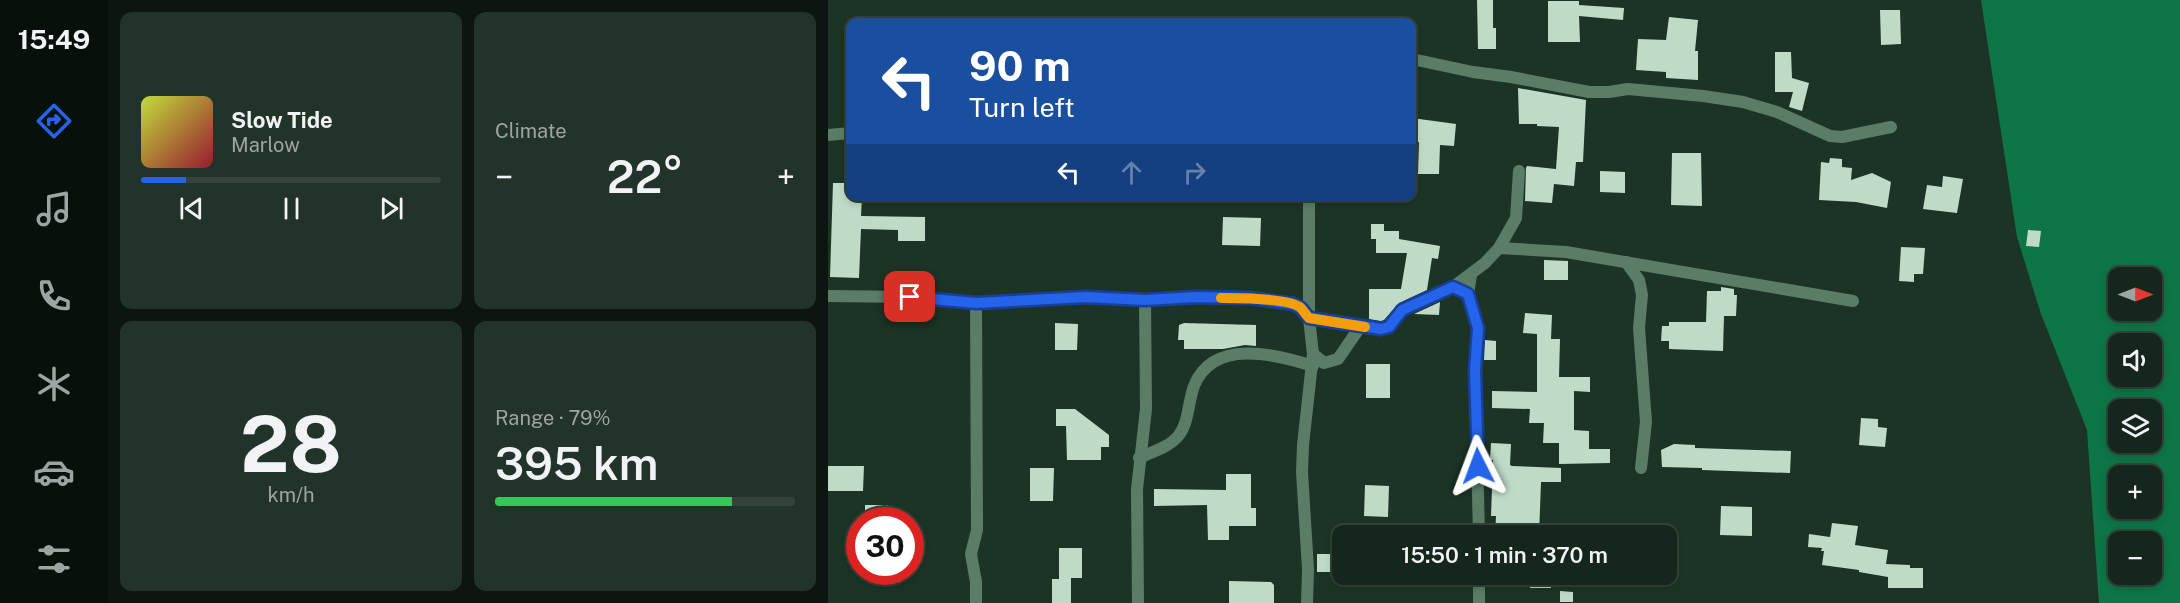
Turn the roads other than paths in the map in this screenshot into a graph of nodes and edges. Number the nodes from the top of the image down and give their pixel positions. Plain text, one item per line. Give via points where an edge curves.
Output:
1 (1416, 60) edge
2 (1891, 128) dead end
3 (846, 133) edge
4 (828, 135) edge
5 (1519, 171) dead end
6 (1309, 201) edge
7 (1499, 248) junction
8 (1626, 262) junction
9 (1470, 275) junction
10 (1453, 287) junction
11 (1468, 294) junction
12 (828, 296) edge
13 (1145, 300) junction
14 (1853, 301) dead end
15 (976, 303) junction
16 (1309, 318) junction
17 (1360, 327) junction
18 (1313, 360) junction
19 (1139, 458) junction
20 (1641, 468) dead end
21 (1479, 525) edge
22 (1479, 585) edge
23 (976, 603) edge
24 (1138, 603) edge
25 (1307, 603) edge
26 (1479, 603) edge

1 - 2 street via 1589,92 1628,88 1743,102 1777,112 1830,136
3 - 4 street
5 - 7 street via 1515,218
6 - 16 street
7 - 8 street via 1566,252
7 - 9 street
8 - 14 street
8 - 20 street via 1639,280 1642,295 1639,328 1646,422
9 - 10 street
9 - 11 street
10 - 11 street
10 - 17 street via 1402,310 1389,327
11 - 21 street via 1478,328 1475,370
12 - 15 street
13 - 15 street via 1086,297
13 - 16 street via 1251,298 1293,304
13 - 19 street via 1146,409
15 - 23 street via 977,530 971,554
16 - 17 street
16 - 18 street
17 - 18 street via 1338,358 1324,363
18 - 19 street via 1252,353 1211,363 1200,373 1193,388 1180,435
18 - 25 street via 1303,445
19 - 24 street
22 - 26 street

